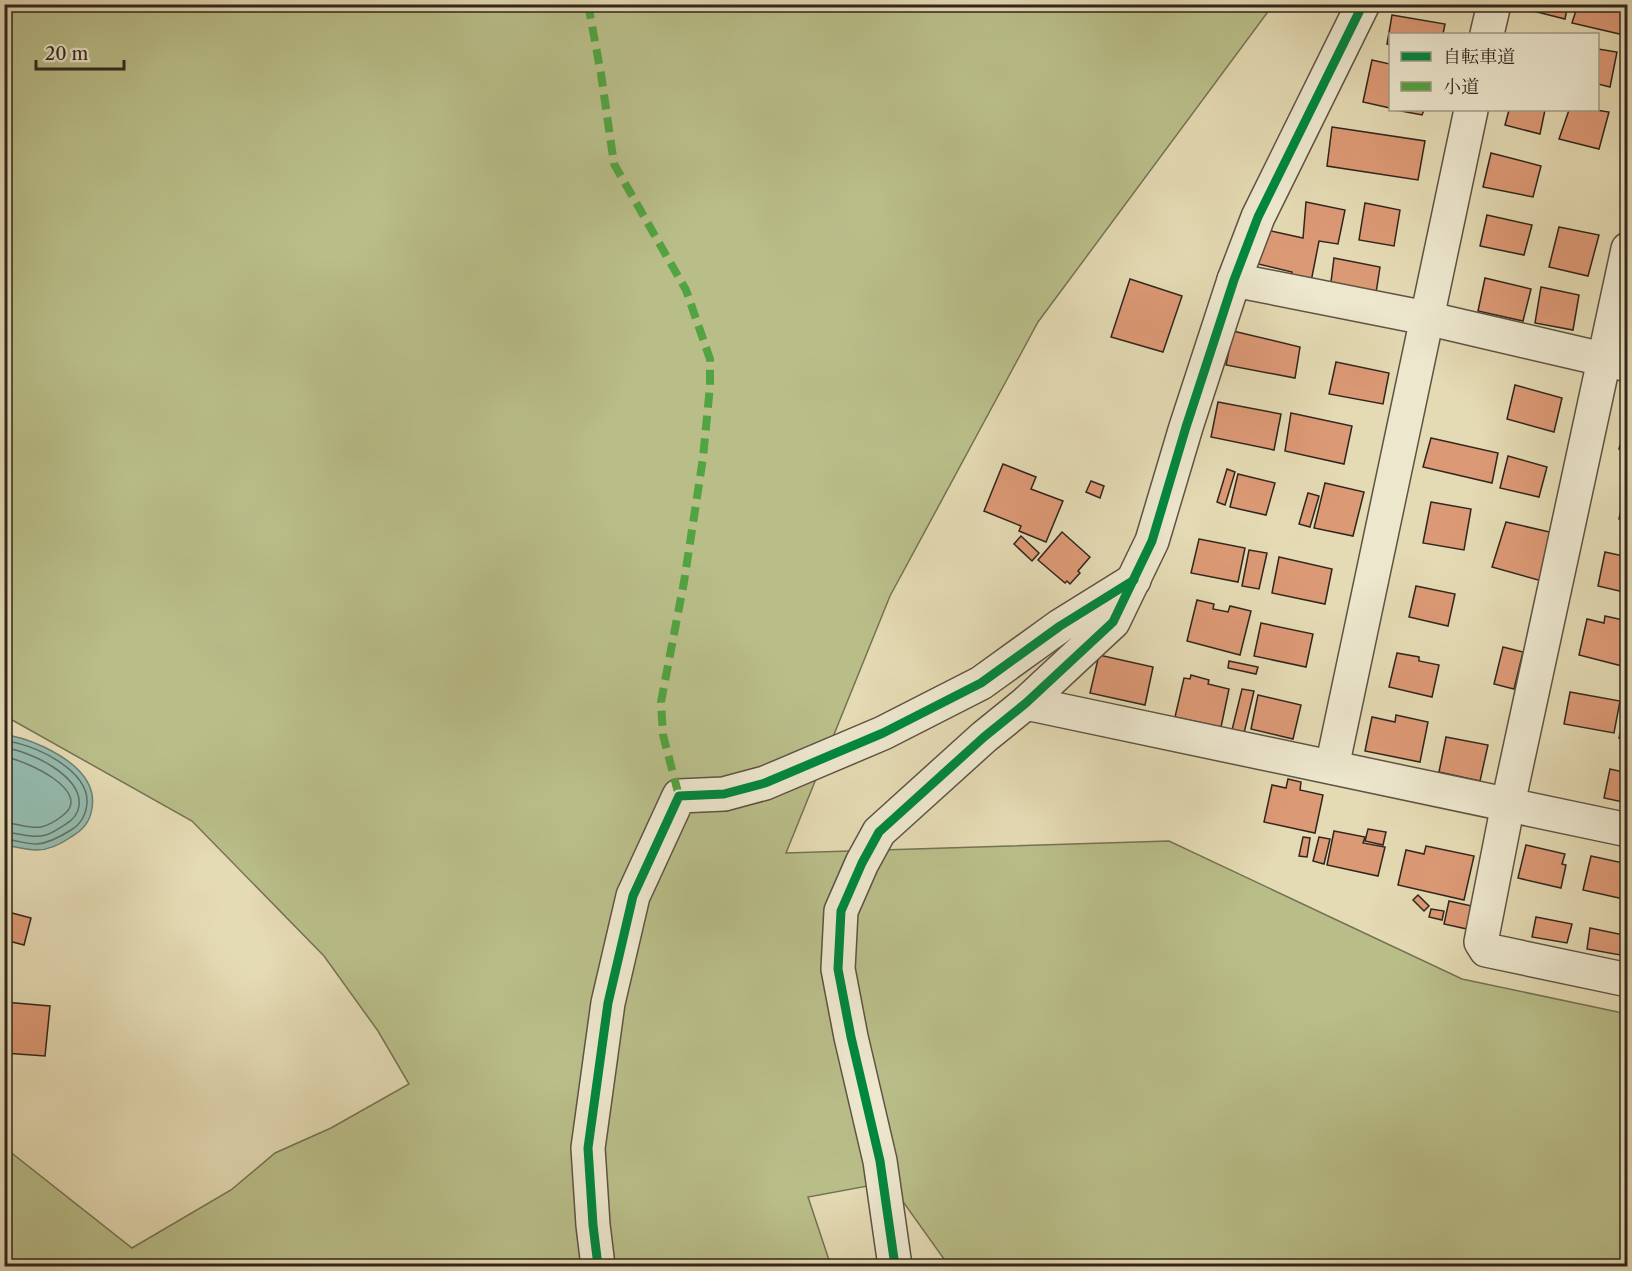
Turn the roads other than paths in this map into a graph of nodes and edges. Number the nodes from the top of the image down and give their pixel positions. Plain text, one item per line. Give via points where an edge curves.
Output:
1 (1363, 4) edge
2 (1494, 4) edge
3 (1487, 33) edge
4 (1471, 111) edge
5 (1628, 249) edge
6 (1234, 280) junction
7 (1426, 318) junction
8 (1616, 363) edge
9 (1134, 580) junction
10 (1026, 703) junction
11 (1332, 767) junction
12 (1508, 804) junction
13 (1628, 830) edge
14 (1628, 980) edge
15 (598, 1266) edge
16 (895, 1266) edge

1 - 6 street via 1258,217
2 - 3 street
4 - 7 street
5 - 8 street
6 - 7 street
6 - 9 street via 1152,541
7 - 8 street
7 - 11 street
8 - 12 street
9 - 10 street via 1113,622
9 - 15 street via 1060,626 981,683 883,733 765,783 724,794 679,796 633,896 608,1003 588,1148
10 - 11 street
10 - 16 street via 879,832 841,911 838,969 880,1161
11 - 12 street
12 - 13 street
12 - 14 street via 1481,942 1486,950

